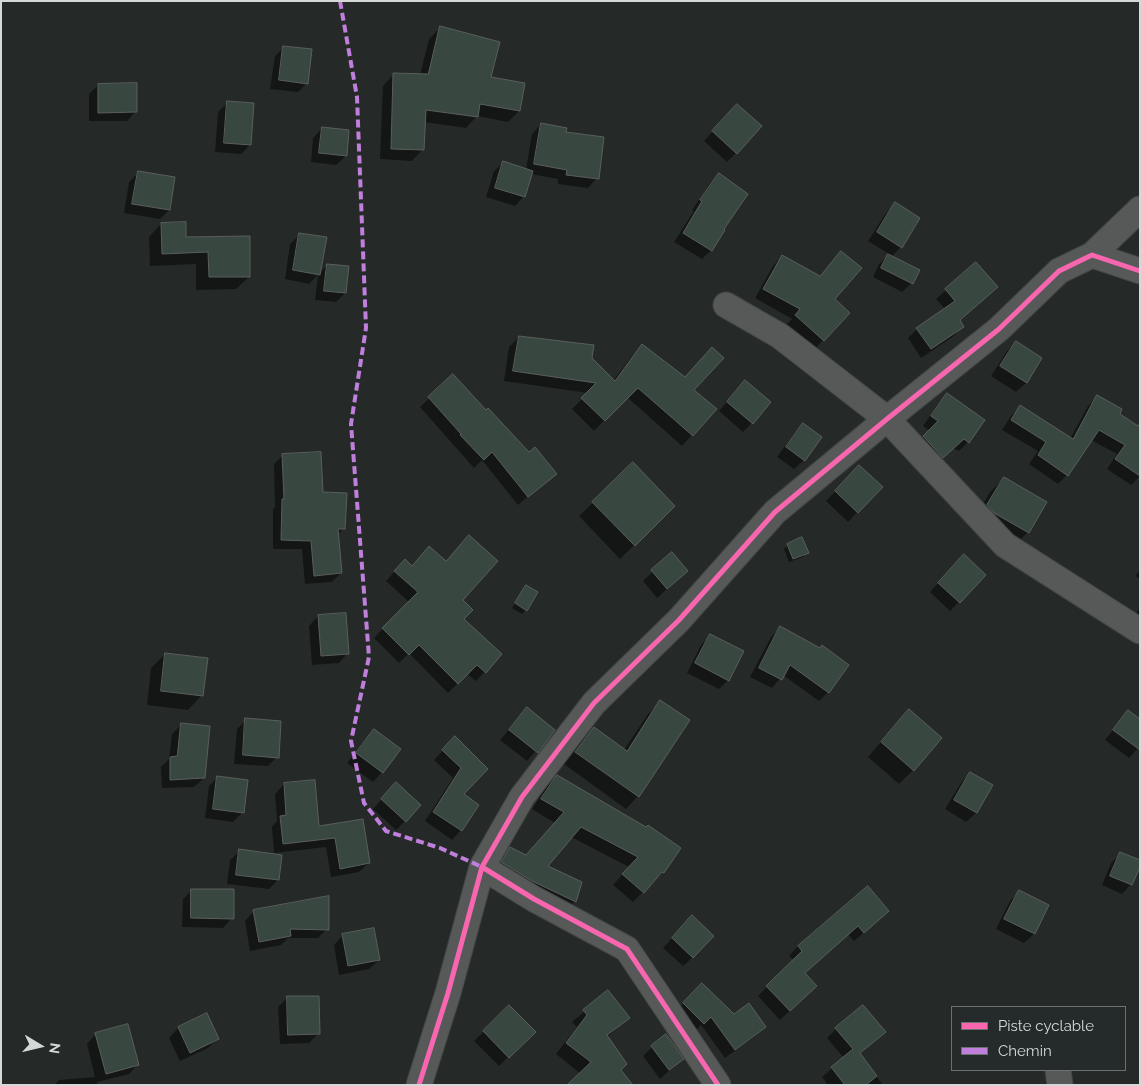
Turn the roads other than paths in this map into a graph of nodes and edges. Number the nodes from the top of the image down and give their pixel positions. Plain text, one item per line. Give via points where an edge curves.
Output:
1 (1140, 209) edge
2 (1092, 255) junction
3 (1140, 271) edge
4 (726, 305) dead end
5 (887, 419) junction
6 (1140, 631) edge
7 (482, 867) junction
8 (1058, 1071) edge
9 (418, 1085) edge
10 (718, 1085) edge
11 (1060, 1085) edge

1 - 2 street
2 - 3 street
2 - 5 street via 1059,271 999,329
4 - 5 street via 780,336
5 - 6 street via 1005,545
5 - 7 street via 775,512 679,620 594,703 522,797
7 - 9 street via 448,993
7 - 10 street via 627,949
8 - 11 street

